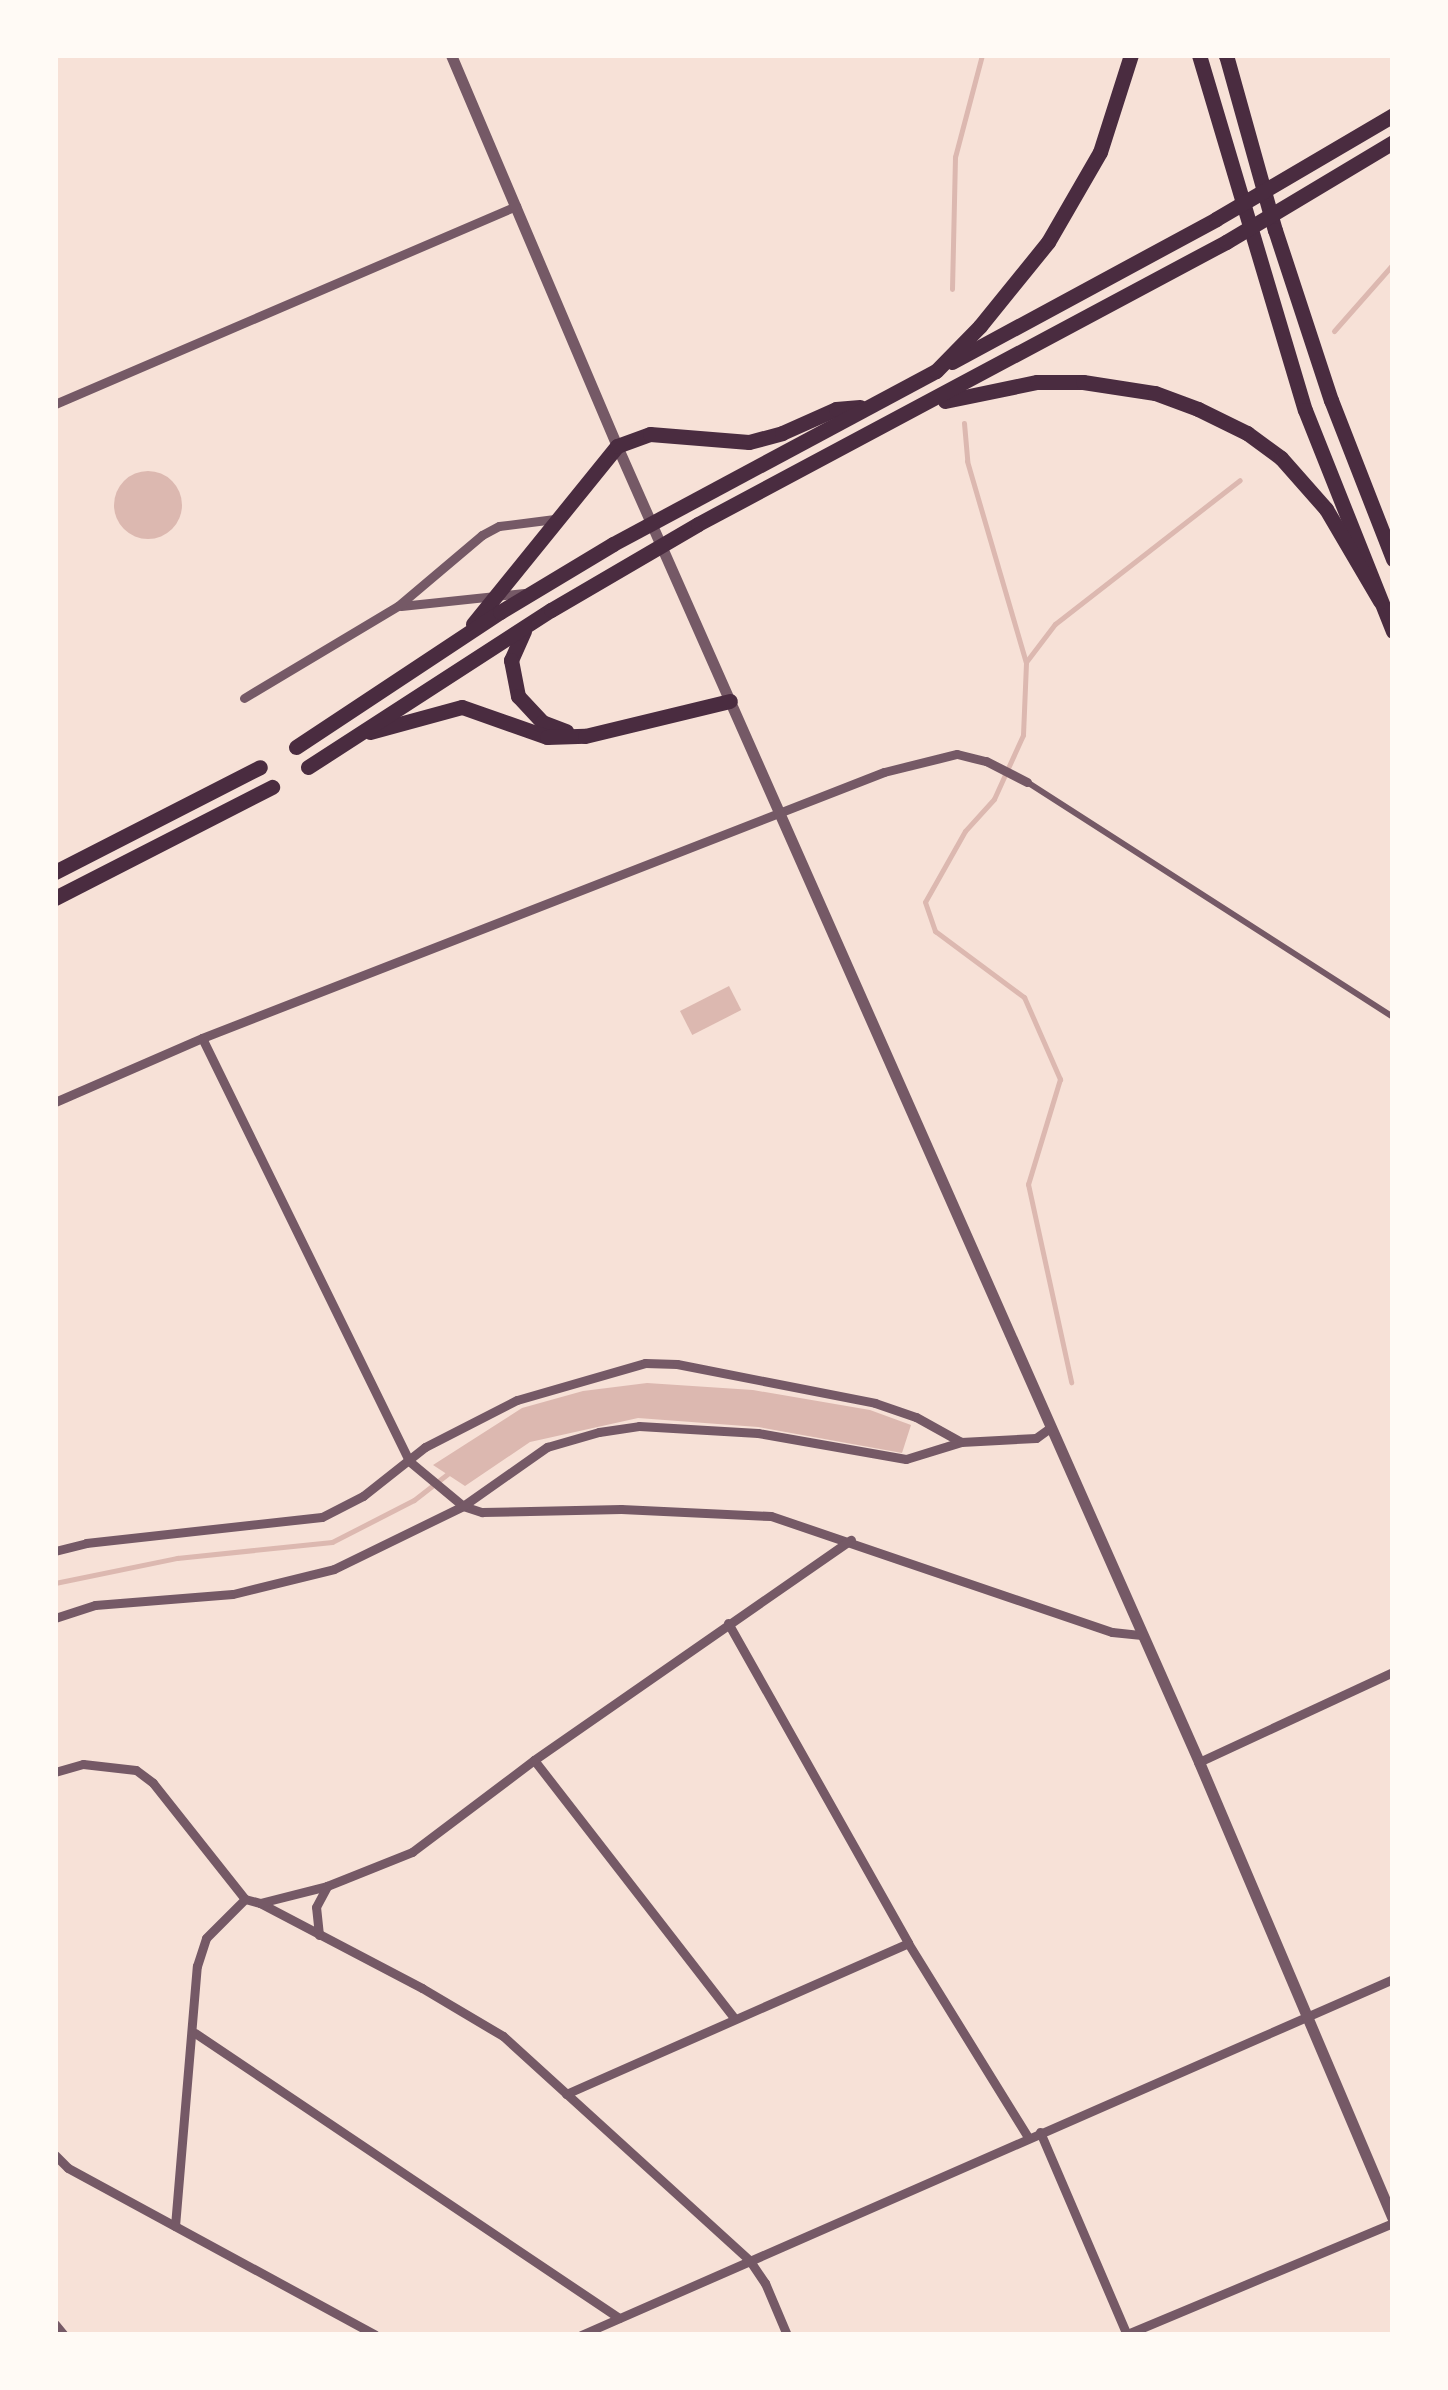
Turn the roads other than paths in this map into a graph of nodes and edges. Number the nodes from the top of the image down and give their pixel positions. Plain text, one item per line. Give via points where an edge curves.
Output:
1 (451, 55) edge
2 (1131, 55) edge
3 (1199, 55) edge
4 (1226, 55) edge
5 (1393, 115) edge
6 (1393, 142) edge
7 (516, 206) junction
8 (936, 371) junction
9 (55, 404) edge
10 (869, 406) junction
11 (917, 409) junction
12 (617, 446) junction
13 (555, 519) junction
14 (1393, 559) edge
15 (532, 592) junction
16 (496, 596) junction
17 (1380, 600) junction
18 (398, 606) junction
19 (552, 610) junction
20 (1393, 631) edge
21 (465, 635) junction
22 (244, 698) dead end
23 (730, 702) junction
24 (356, 736) junction
25 (585, 736) junction
26 (296, 747) dead end
27 (260, 766) dead end
28 (308, 767) dead end
29 (1027, 782) joint
30 (272, 788) dead end
31 (778, 812) junction
32 (55, 872) edge
33 (55, 898) edge
34 (1393, 1018) edge
35 (202, 1038) junction
36 (55, 1102) edge
37 (1051, 1428) junction
38 (961, 1442) junction
39 (409, 1461) junction
40 (463, 1506) junction
41 (851, 1540) junction
42 (55, 1551) edge
43 (55, 1618) edge
44 (728, 1623) junction
45 (1142, 1635) junction
46 (1393, 1672) edge
47 (534, 1760) junction
48 (1200, 1762) junction
49 (55, 1772) edge
50 (327, 1886) junction
51 (246, 1899) junction
52 (260, 1903) junction
53 (320, 1935) junction
54 (908, 1942) junction
55 (1393, 1978) edge
56 (1308, 2016) junction
57 (734, 2017) junction
58 (195, 2033) junction
59 (566, 2094) junction
60 (1040, 2132) junction
61 (1028, 2137) junction
62 (55, 2155) edge
63 (68, 2168) junction
64 (55, 2169) edge
65 (1387, 2185) edge
66 (1393, 2221) edge
67 (175, 2226) junction
68 (750, 2262) junction
69 (619, 2318) junction
70 (55, 2324) edge
71 (64, 2335) edge
72 (375, 2335) edge
73 (581, 2335) edge
74 (787, 2335) edge
75 (1126, 2335) edge

1 - 7 street
2 - 8 main road via 1100,152 1048,242
3 - 17 main road via 1305,410
4 - 14 main road via 1331,400
5 - 8 main road
6 - 11 main road via 1226,242
7 - 9 street
7 - 12 street
8 - 10 main road
10 - 12 main road via 836,409 749,442 650,434
10 - 15 main road via 686,501
11 - 17 main road via 1037,382 1122,386 1198,408 1281,458 1326,508
11 - 19 main road
12 - 13 main road
12 - 23 street
13 - 16 main road
13 - 18 street via 499,526 482,535
15 - 16 street
15 - 21 main road
16 - 18 street
16 - 21 main road
17 - 20 main road
18 - 22 street
19 - 24 main road
19 - 25 main road via 520,634 511,677 527,711
21 - 26 main road
23 - 25 main road
23 - 31 street
24 - 25 main road via 462,707 547,737
24 - 28 main road
27 - 32 main road
29 - 31 street via 957,754 921,760
29 - 34 street
30 - 33 main road
31 - 35 street
31 - 37 street
35 - 36 street
35 - 39 street
37 - 38 street via 1036,1438
37 - 45 street
38 - 39 street via 874,1403 659,1362 517,1400
38 - 40 street via 906,1460 758,1433 639,1426 548,1447
39 - 40 street
39 - 42 street via 322,1517
40 - 41 street via 482,1512 771,1516
40 - 43 street via 334,1569 233,1594 95,1605
41 - 44 street
41 - 45 street via 1112,1632
44 - 47 street
44 - 54 street
45 - 48 street
46 - 48 street
47 - 50 street via 412,1852
47 - 57 street
48 - 56 street
49 - 51 street via 84,1764 136,1770
50 - 52 street
50 - 53 street via 316,1908
51 - 52 street
51 - 58 street via 206,1938 197,1966
52 - 53 street
53 - 59 street via 503,2036
54 - 57 street
54 - 61 street
55 - 56 street
56 - 60 street
56 - 65 street
57 - 59 street
58 - 67 street
58 - 69 street
59 - 68 street
60 - 61 street
60 - 75 street
61 - 68 street
62 - 63 street
63 - 64 street
63 - 67 street
65 - 66 street
66 - 75 street
67 - 72 street
68 - 69 street
68 - 74 street
69 - 73 street
70 - 71 street

